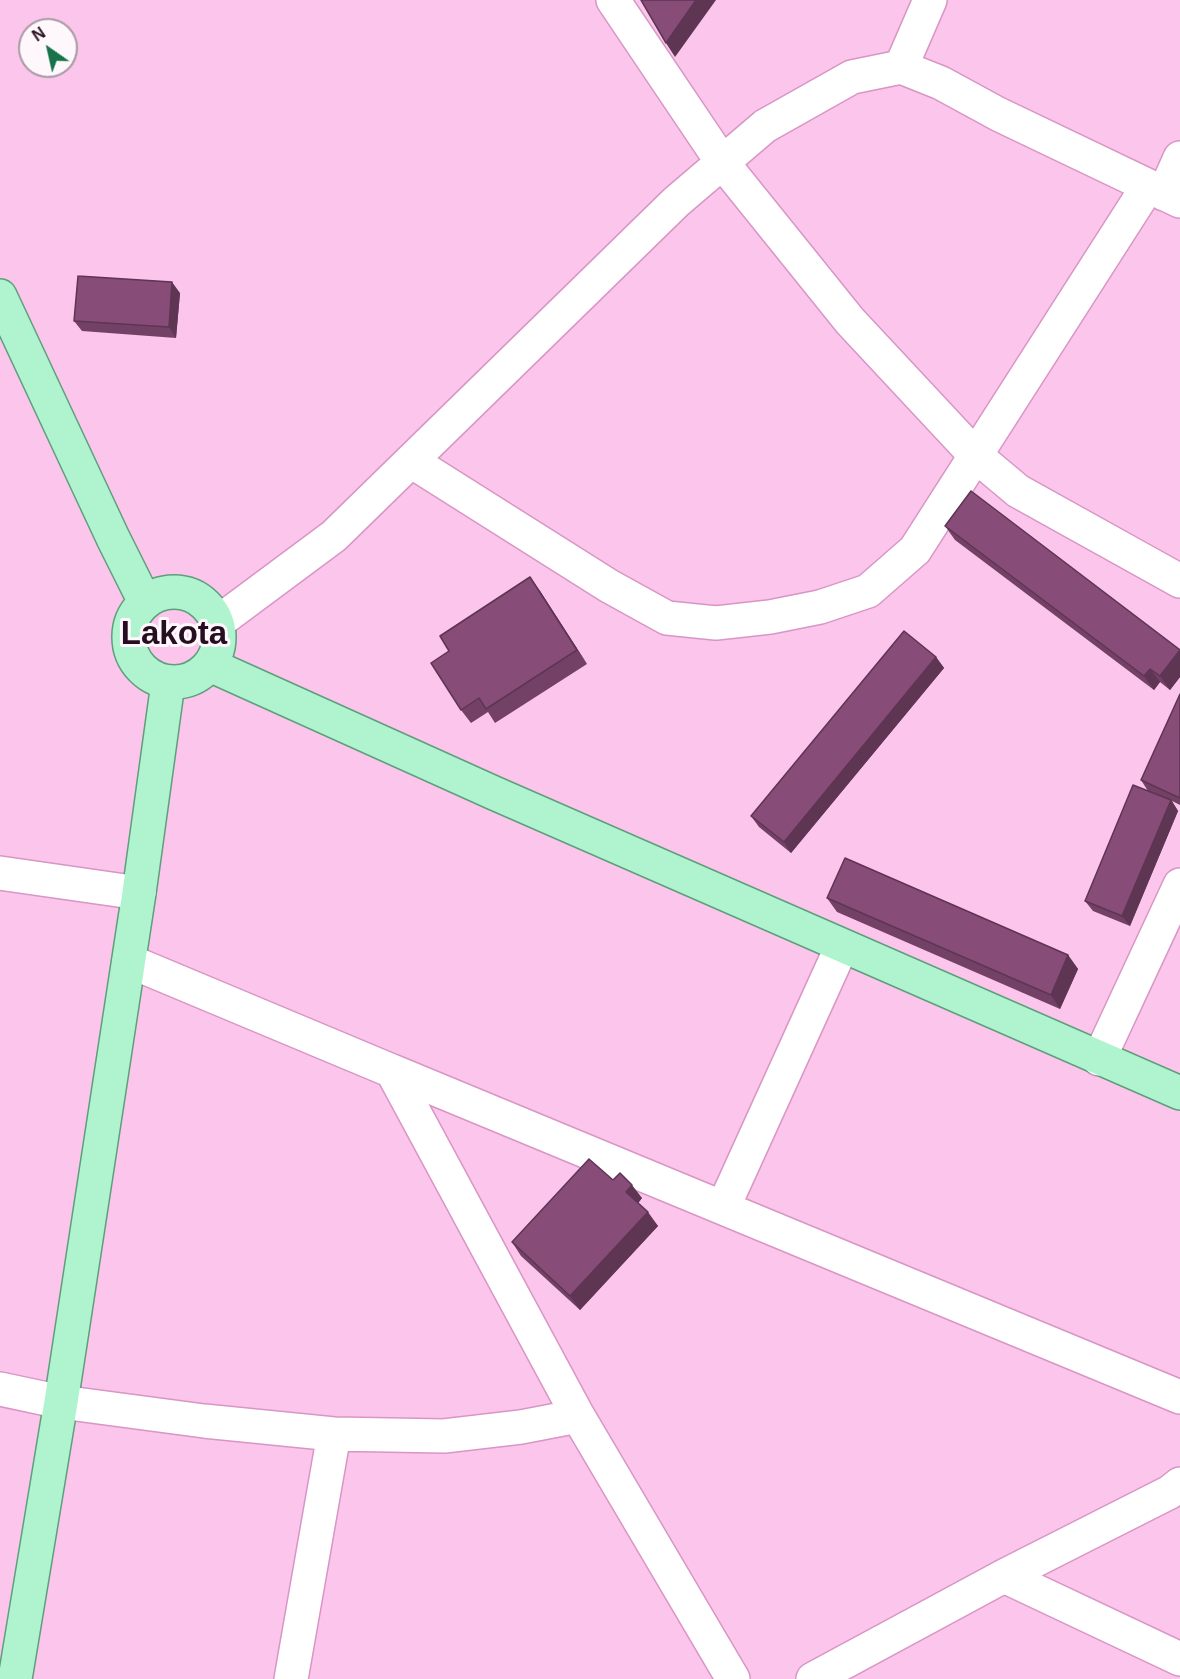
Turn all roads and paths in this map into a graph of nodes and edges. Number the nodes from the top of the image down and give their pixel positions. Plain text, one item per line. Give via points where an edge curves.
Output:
1 (614, 0) edge
2 (930, 0) edge
3 (901, 67) junction
4 (1180, 158) edge
5 (722, 162) junction
6 (1164, 194) edge
7 (0, 296) edge
8 (975, 455) junction
9 (411, 461) junction
10 (1180, 581) edge
11 (145, 602) junction
12 (217, 622) junction
13 (210, 666) junction
14 (168, 683) junction
15 (1, 877) edge
16 (1180, 885) edge
17 (140, 893) junction
18 (842, 946) junction
19 (129, 961) junction
20 (1100, 1059) junction
21 (392, 1071) junction
22 (1180, 1093) edge
23 (723, 1208) junction
24 (0, 1389) edge
25 (1180, 1397) edge
26 (61, 1402) junction
27 (578, 1416) junction
28 (334, 1434) junction
29 (1180, 1484) edge
30 (1004, 1576) junction
31 (1180, 1659) edge
32 (15, 1679) edge
33 (291, 1679) edge
34 (733, 1679) edge
35 (813, 1679) edge

1 - 5 street
2 - 3 street
3 - 5 street via 852,77 814,97 765,126
3 - 6 street
4 - 6 street
5 - 8 street via 850,321
5 - 9 street via 676,202
6 - 8 street
7 - 11 main road
8 - 9 street via 915,550 868,591 771,618 716,623 667,618 609,586
8 - 10 street via 1018,491
9 - 12 street via 334,536
11 - 12 main road via 169,592 194,596
11 - 14 main road via 130,624 130,650 144,672
12 - 13 main road via 219,645
13 - 14 main road via 184,682
13 - 18 main road
14 - 17 main road
15 - 17 street
16 - 20 street
17 - 19 main road
18 - 20 main road
18 - 23 street
19 - 21 street
19 - 26 main road
20 - 22 main road
21 - 23 street
21 - 27 street
23 - 25 street
24 - 26 street
26 - 28 street
26 - 32 main road
27 - 28 street via 444,1436
27 - 34 street
28 - 33 street
29 - 30 street
30 - 31 street
30 - 35 street

